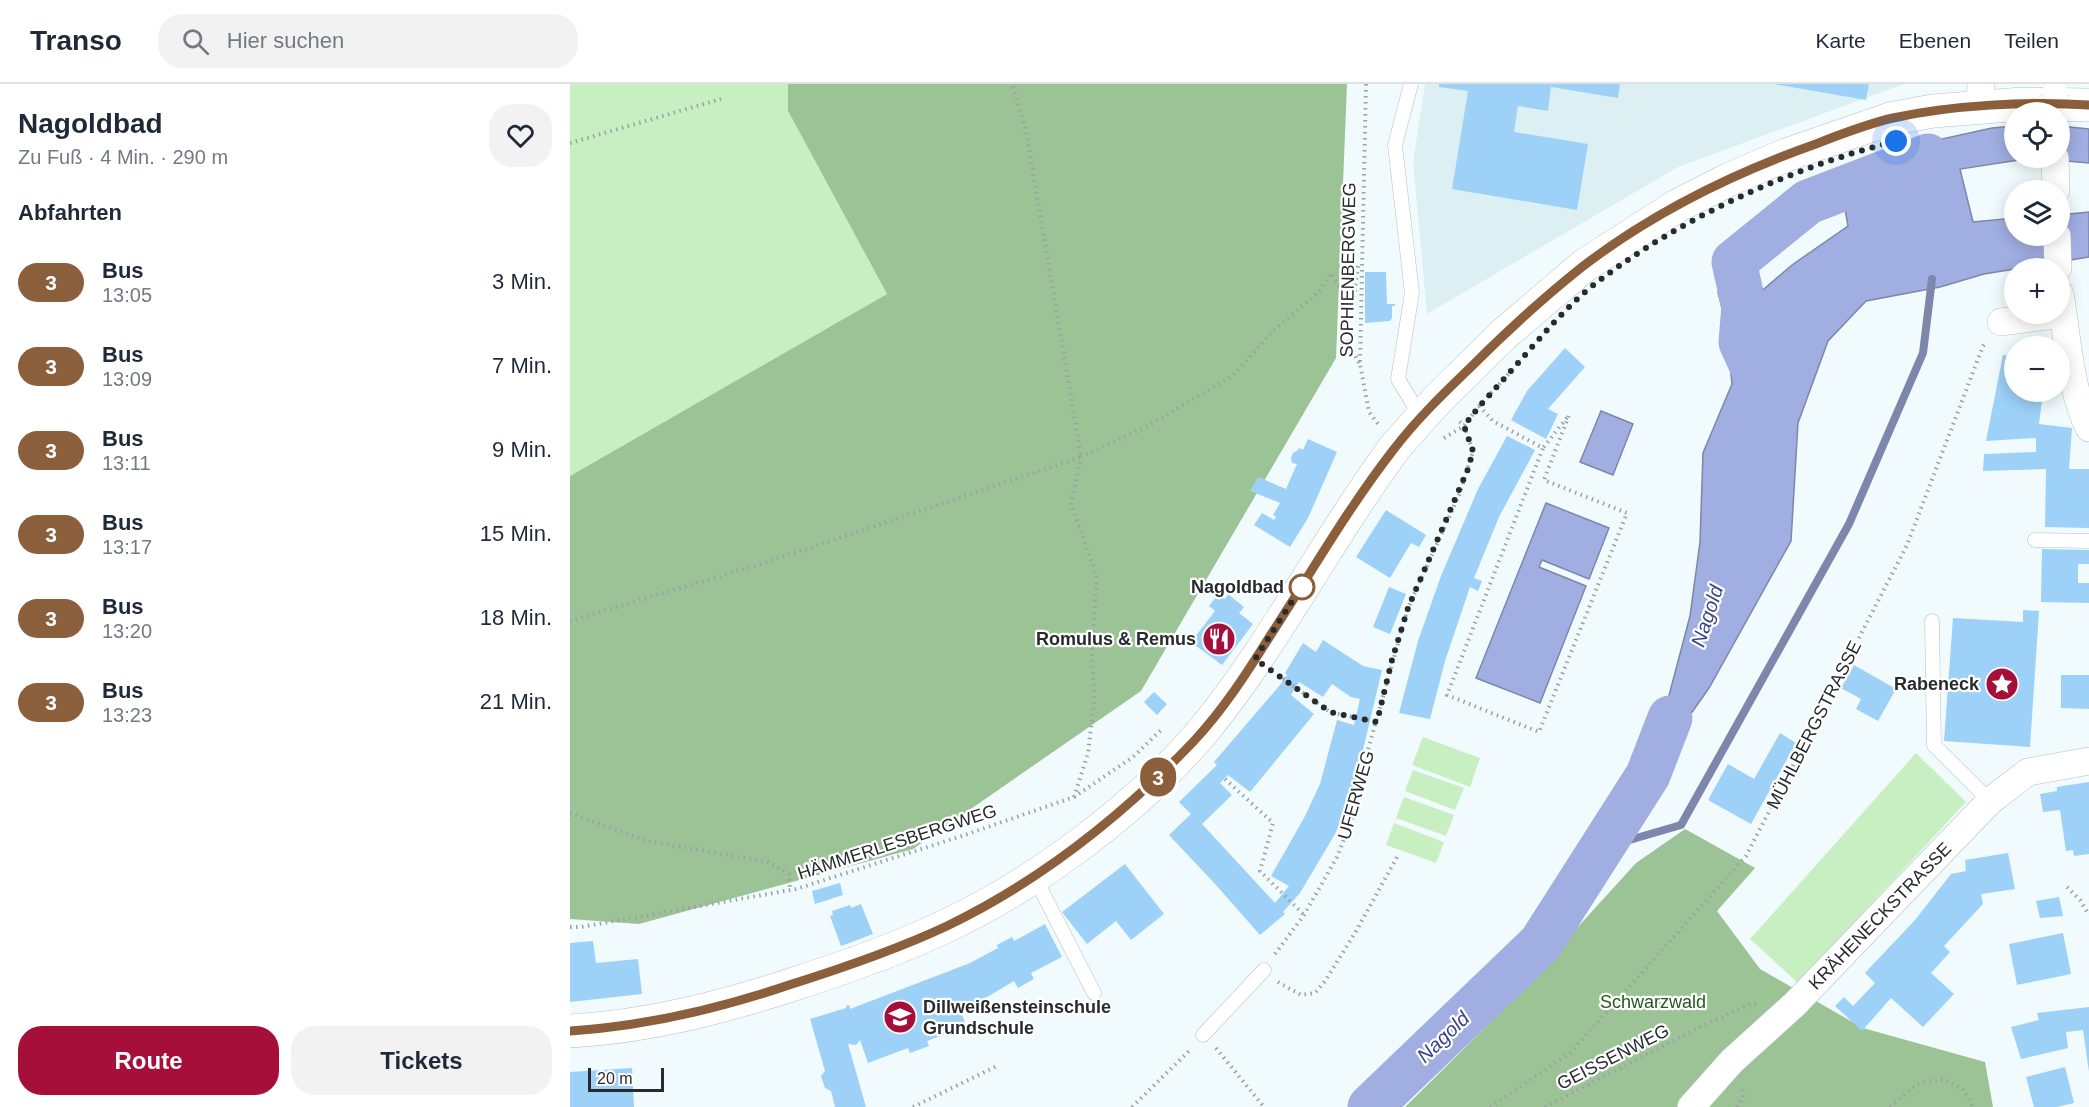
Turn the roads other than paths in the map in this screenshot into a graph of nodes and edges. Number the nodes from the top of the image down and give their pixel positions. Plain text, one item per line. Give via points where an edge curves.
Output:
1 (1411, 84) edge
2 (1980, 96) edge
3 (2089, 105) edge
4 (2004, 321) edge
5 (2001, 322) road end
6 (2064, 324) edge
7 (1421, 417) junction
8 (2089, 428) edge
9 (2035, 540) dead end
10 (2089, 541) edge
11 (1932, 621) dead end
12 (2089, 761) edge
13 (1990, 801) junction
14 (1034, 876) junction
15 (1264, 970) road end
16 (1094, 993) dead end
17 (570, 1031) edge
18 (1203, 1035) road end
19 (1691, 1107) edge

1 - 7 lane via 1395,145 1412,293 1398,380
2 - 3 main road via 2023,104
2 - 7 main road via 1890,119 1786,154 1677,206 1585,265 1504,334
4 - 5 street
6 - 8 street via 2076,391
7 - 14 main road via 1355,503 1255,659 1201,732 1111,819
9 - 10 lane
11 - 13 lane via 1934,746
12 - 13 street, KRÄHENECKSTRASSE via 2028,772
13 - 19 street, KRÄHENECKSTRASSE via 1796,1004 1732,1061
14 - 16 lane
14 - 17 main road via 948,926 850,966 702,1010 641,1023
15 - 18 lane

